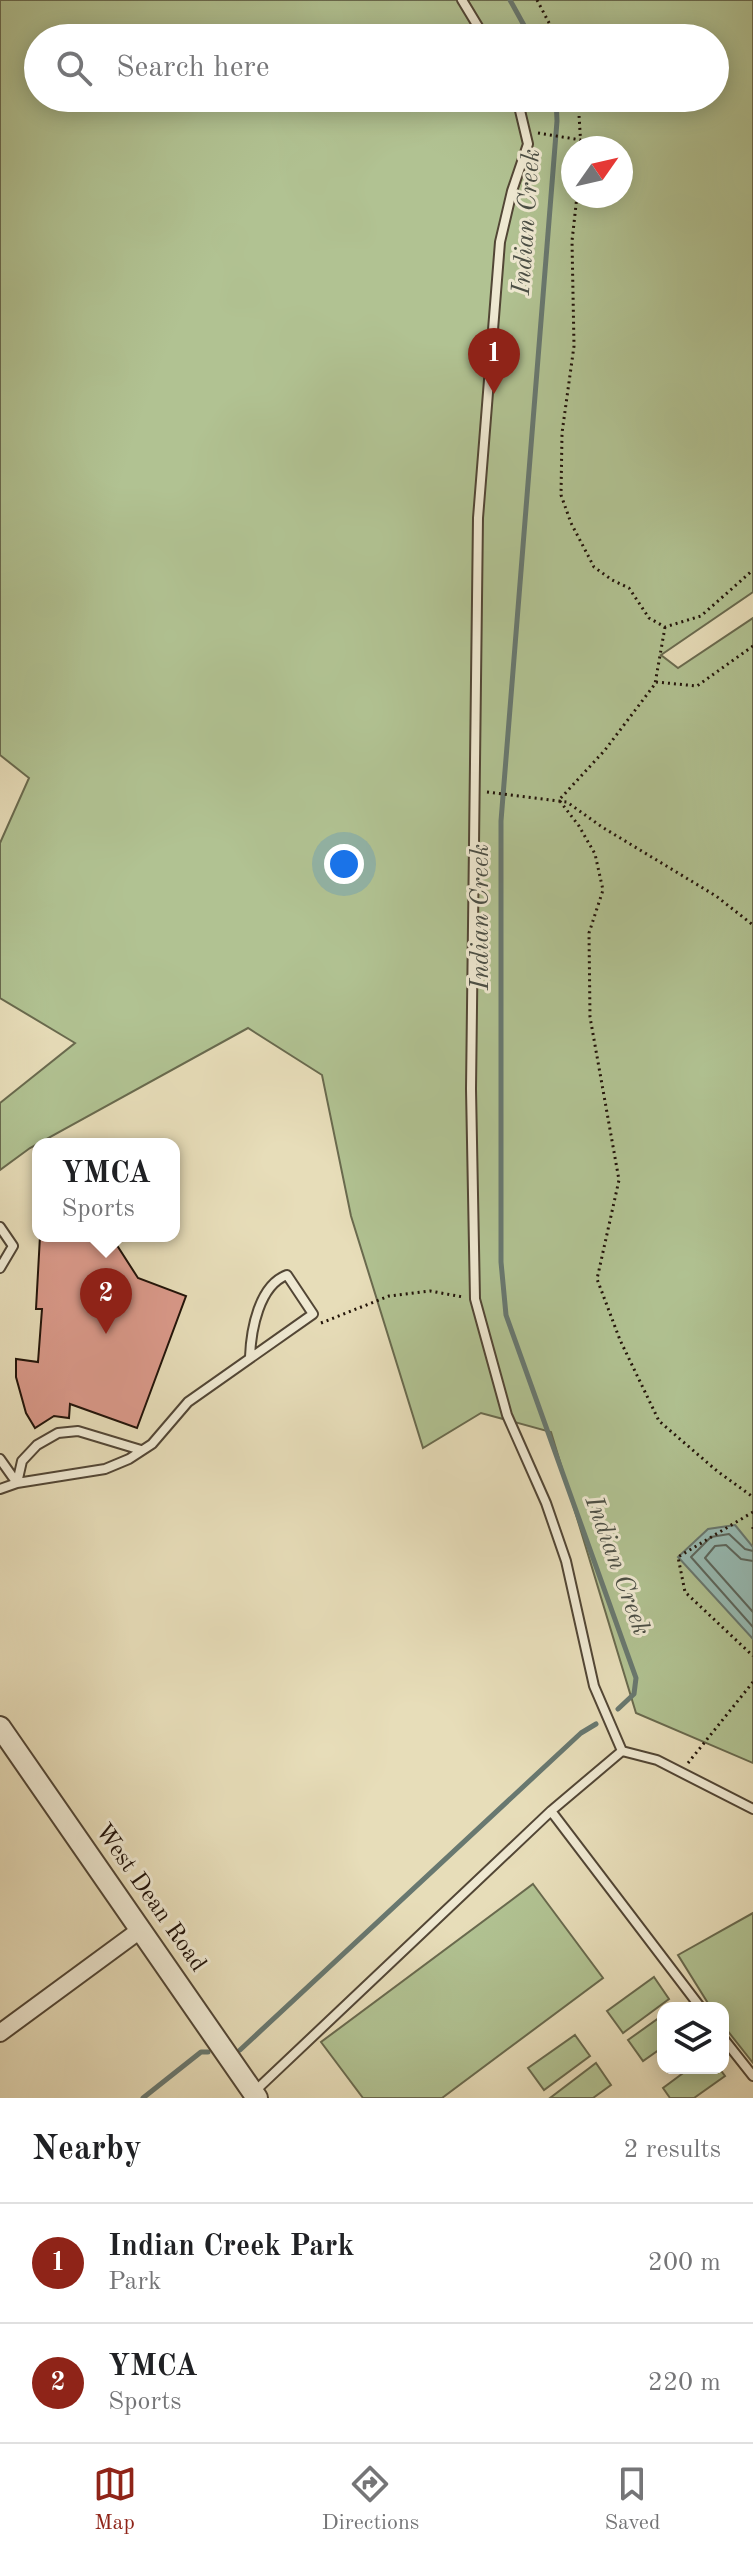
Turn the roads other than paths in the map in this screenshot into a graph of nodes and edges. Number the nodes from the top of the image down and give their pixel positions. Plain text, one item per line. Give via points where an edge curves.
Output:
1 (462, 0) edge
2 (477, 24) edge
3 (520, 112) edge
4 (0, 1227) edge
5 (0, 1268) edge
6 (250, 1357) junction
7 (141, 1450) junction
8 (0, 1459) edge
9 (17, 1483) junction
10 (0, 1489) edge
11 (0, 1727) edge
12 (622, 1751) junction
13 (753, 1809) edge
14 (551, 1811) junction
15 (140, 1930) junction
16 (696, 2002) edge
17 (0, 2033) edge
18 (729, 2046) edge
19 (753, 2076) edge
20 (256, 2095) edge

1 - 2 lane
3 - 12 lane via 528,144 500,242 478,518 471,1089 475,1299 507,1415 566,1561 594,1686
4 - 5 lane via 13,1246
6 - 6 lane via 313,1314 287,1275 267,1291 250,1339
6 - 7 lane via 188,1402
7 - 9 lane via 105,1469
7 - 9 lane via 78,1431 58,1433 22,1461
8 - 9 lane
9 - 10 lane
11 - 15 street, West Dean Road
12 - 13 lane via 657,1760
12 - 14 lane
14 - 16 lane
14 - 20 lane
15 - 17 street
15 - 20 street, West Dean Road
18 - 19 lane

